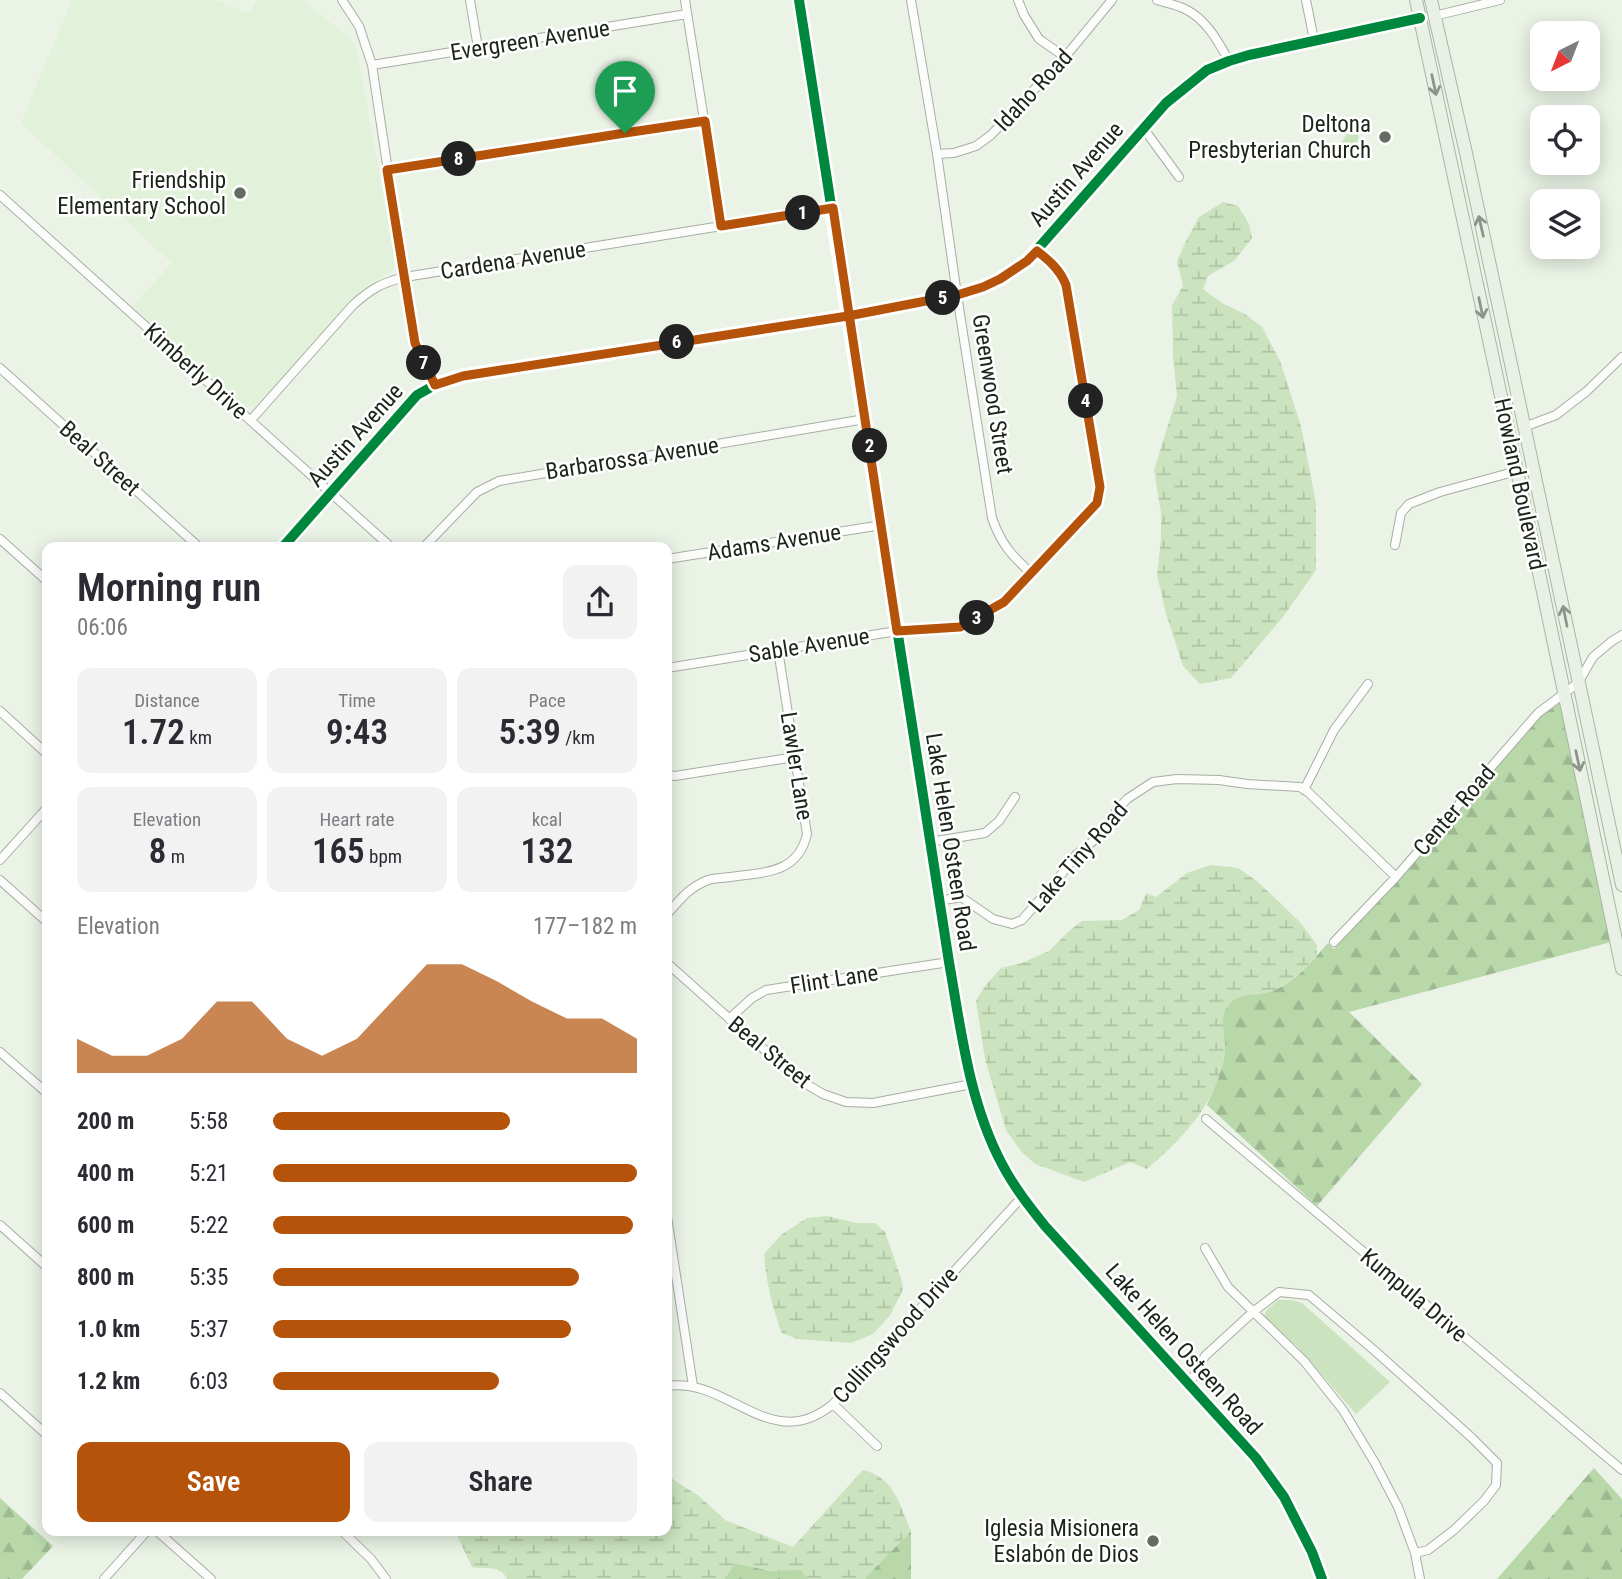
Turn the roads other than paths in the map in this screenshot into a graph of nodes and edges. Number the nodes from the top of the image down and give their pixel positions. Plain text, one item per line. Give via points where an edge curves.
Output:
1 (342, 0) edge
2 (470, 0) edge
3 (685, 0) edge
4 (799, 0) edge
5 (911, 0) edge
6 (1018, 0) edge
7 (1112, 0) edge
8 (1157, 0) edge
9 (1306, 0) edge
10 (1416, 0) edge
11 (1430, 0) edge
12 (1500, 0) edge
13 (687, 14) junction
14 (1434, 16) junction
15 (1420, 19) junction
16 (1314, 40) junction
17 (478, 48) junction
18 (1065, 57) junction
19 (1230, 61) junction
20 (372, 65) junction
21 (705, 121) junction
22 (1144, 130) junction
23 (937, 154) junction
24 (387, 170) junction
25 (1179, 177) dead end
26 (0, 195) edge
27 (833, 208) junction
28 (721, 226) junction
29 (1037, 251) junction
30 (405, 277) junction
31 (957, 295) junction
32 (848, 316) junction
33 (1622, 357) edge
34 (0, 368) edge
35 (435, 385) junction
36 (866, 419) junction
37 (251, 420) junction
38 (1524, 427) junction
39 (1517, 471) junction
40 (331, 492) junction
41 (882, 525) junction
42 (0, 539) edge
43 (194, 542) edge
44 (287, 542) edge
45 (385, 542) edge
46 (429, 542) edge
47 (1395, 545) dead end
48 (672, 558) edge
49 (1032, 574) junction
50 (42, 577) edge
51 (897, 631) junction
52 (1622, 635) edge
53 (778, 650) junction
54 (672, 667) edge
55 (1578, 683) junction
56 (1368, 684) dead end
57 (1563, 694) junction
58 (0, 711) edge
59 (42, 749) edge
60 (795, 757) junction
61 (672, 776) edge
62 (1304, 790) junction
63 (1015, 797) dead end
64 (42, 814) edge
65 (930, 842) junction
66 (0, 860) edge
67 (1396, 877) junction
68 (0, 880) edge
69 (1622, 885) edge
70 (939, 901) junction
71 (672, 909) edge
72 (42, 918) edge
73 (1334, 942) dead end
74 (949, 962) junction
75 (672, 968) edge
76 (1622, 969) edge
77 (729, 1019) junction
78 (0, 1052) edge
79 (972, 1084) junction
80 (42, 1089) edge
81 (1206, 1119) dead end
82 (1021, 1197) junction
83 (0, 1225) edge
84 (1205, 1248) dead end
85 (672, 1250) edge
86 (42, 1263) edge
87 (1253, 1312) junction
88 (1189, 1385) junction
89 (672, 1386) edge
90 (693, 1386) junction
91 (0, 1393) edge
92 (833, 1404) junction
93 (42, 1431) edge
94 (877, 1446) dead end
95 (1622, 1470) edge
96 (143, 1536) edge
97 (163, 1536) edge
98 (347, 1536) edge
99 (1415, 1553) junction
100 (104, 1579) edge
101 (211, 1579) edge
102 (386, 1579) edge
103 (1322, 1579) edge
104 (1420, 1579) edge

1 - 20 street via 359,26
2 - 17 street
3 - 13 street
4 - 27 street, Lake Helen Osteen Road
5 - 23 street, Greenwood Street
6 - 18 street via 1039,39
7 - 18 street, Idaho Road
8 - 19 street via 1201,20
9 - 16 street
10 - 15 main road, Howland Boulevard
11 - 14 main road, Howland Boulevard
12 - 14 street
13 - 17 street, Evergreen Avenue
13 - 21 street
14 - 15 main road
38 -> 14 main road, Howland Boulevard
15 - 16 street, Austin Avenue
15 -> 39 main road, Howland Boulevard
16 - 19 street, Austin Avenue
17 - 20 street, Evergreen Avenue
18 - 23 street, Idaho Road via 991,135 976,146
19 - 22 street, Austin Avenue via 1207,70 1182,89
20 - 24 street
21 - 24 street
21 - 28 street
22 - 25 street
22 - 29 street, Austin Avenue
23 - 31 street, Greenwood Street
24 - 30 street
26 - 37 street, Kimberly Drive
27 - 28 street, Cardena Avenue
27 - 32 street, Lake Helen Osteen Road
28 - 30 street, Cardena Avenue
29 - 31 street, Austin Avenue via 1000,279
29 - 49 street, Sable Avenue via 1054,264 1066,285 1100,487 1097,503
30 - 35 street via 415,343
30 - 37 street, Cardena Avenue via 383,283 353,305
31 - 32 street, Austin Avenue
31 - 49 street, Greenwood Street via 992,518 1011,555
32 - 35 street, Austin Avenue via 463,376
32 - 36 street, Lake Helen Osteen Road
33 - 38 street via 1556,415
34 - 43 street, Beal Street
35 - 40 street, Austin Avenue via 418,395
36 - 41 street, Lake Helen Osteen Road
36 - 46 street, Barbarossa Avenue via 499,481 477,492
37 - 40 street, Kimberly Drive
55 -> 38 main road, Howland Boulevard
39 - 47 street via 1409,504 1401,513
39 - 57 main road, Howland Boulevard
40 - 44 street, Austin Avenue
40 - 45 street, Kimberly Drive
41 - 48 street, Adams Avenue
41 - 51 street, Lake Helen Osteen Road
42 - 50 street
49 - 51 street, Sable Avenue via 1004,602 960,627
51 - 53 street, Sable Avenue
51 - 65 street, Lake Helen Osteen Road
52 - 55 street via 1593,657
53 - 54 street, Sable Avenue
53 - 60 street, Lawler Lane
55 - 57 street, Center Road
55 - 69 main road, Howland Boulevard
56 - 62 street via 1334,730
57 - 67 street, Center Road via 1538,713
57 -> 76 main road, Howland Boulevard
58 - 59 street
60 - 61 street
60 - 71 street, Lawler Lane via 807,834 805,845 791,863 774,871 710,879 689,890
62 - 67 street
62 - 70 street, Lake Tiny Road via 1219,780 1153,782 1116,810 1103,833 1076,855 1022,920 1012,924 993,919 961,897
63 - 65 street via 985,833
64 - 66 street
65 - 70 street, Lake Helen Osteen Road
67 - 73 street, Center Road
68 - 72 street
70 - 74 street, Lake Helen Osteen Road
74 - 77 street, Flint Lane via 766,990
74 - 79 street, Lake Helen Osteen Road
75 - 77 street, Beal Street
77 - 79 street, Beal Street via 796,1078 846,1102 873,1103
78 - 80 street
79 - 82 street, Lake Helen Osteen Road via 986,1129
81 - 95 street, Kumpula Drive
82 - 88 street, Lake Helen Osteen Road
82 - 92 street, Collingswood Drive
83 - 86 street
84 - 87 street via 1228,1287
85 - 90 street
87 - 88 street via 1205,1356
87 - 99 street via 1304,1362 1343,1410 1398,1507
87 - 99 street via 1279,1292 1309,1295 1497,1463 1496,1485 1484,1501 1428,1550
88 - 103 street, Lake Helen Osteen Road via 1256,1458 1284,1497
89 - 90 street, Collingswood Drive
90 - 92 street, Collingswood Drive via 774,1421 811,1419
91 - 93 street
92 - 94 street
96 - 100 street
97 - 101 street
98 - 102 street
99 - 104 street

